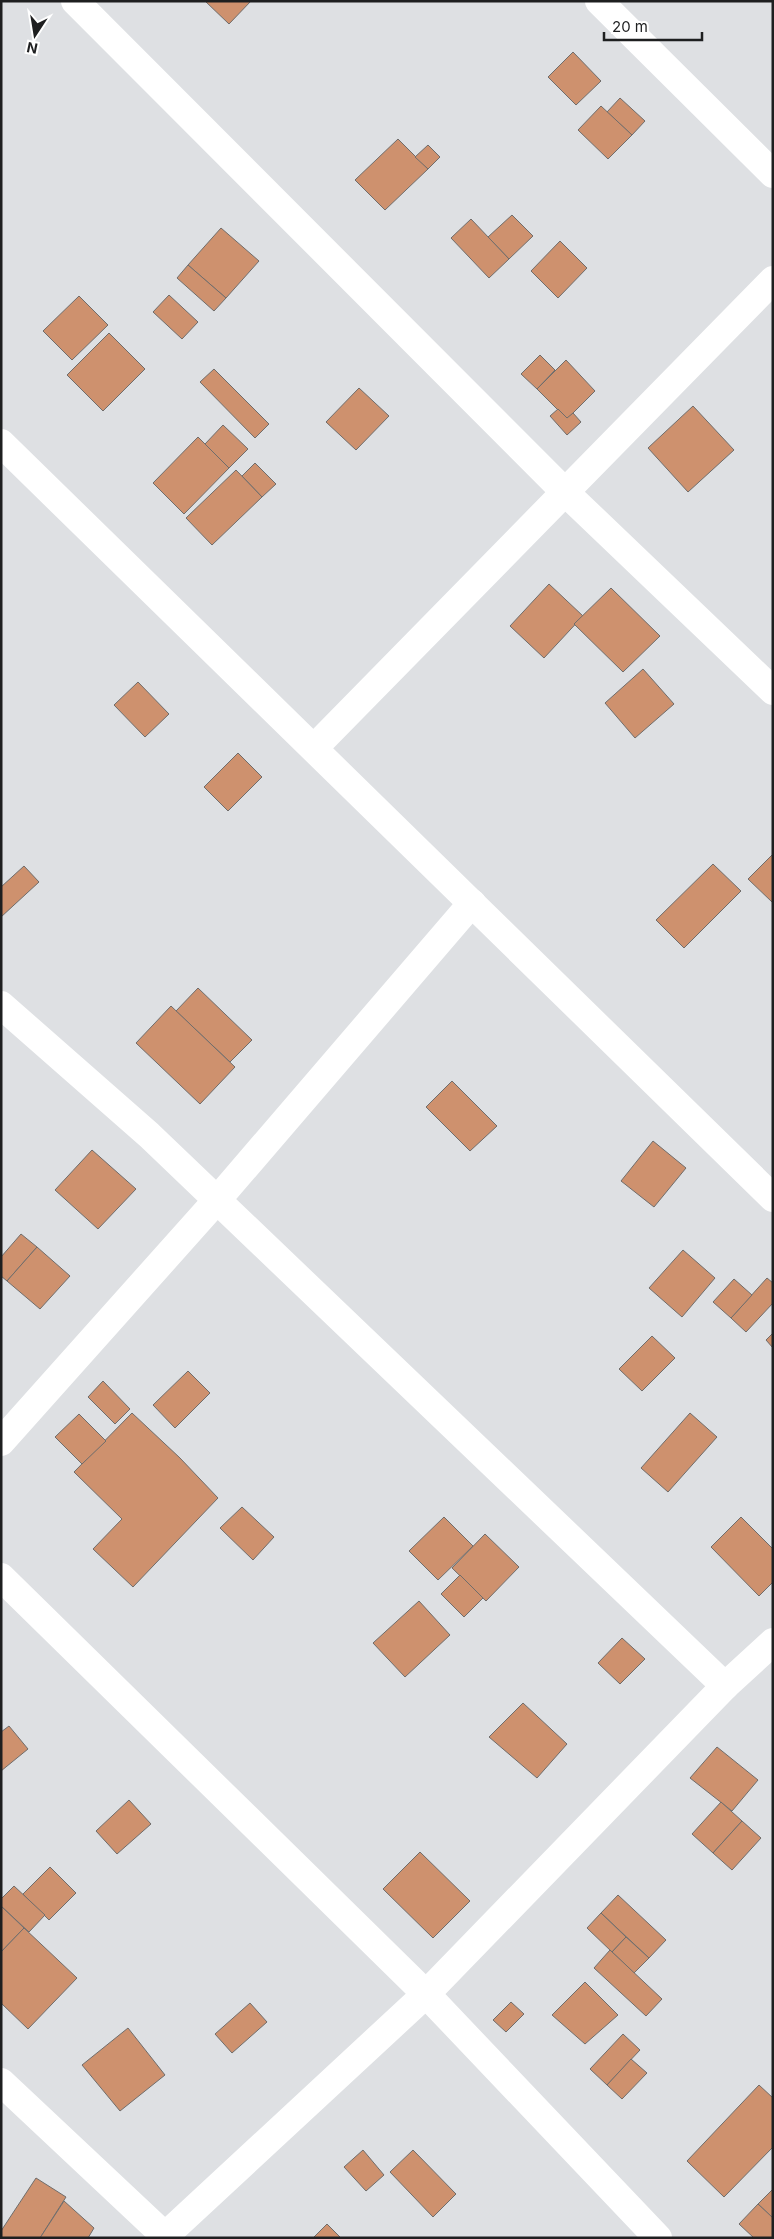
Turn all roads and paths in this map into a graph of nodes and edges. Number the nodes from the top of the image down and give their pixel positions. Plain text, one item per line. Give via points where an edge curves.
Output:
1 (75, 1) edge
2 (599, 1) edge
3 (773, 174) edge
4 (773, 280) edge
5 (1, 443) edge
6 (566, 493) junction
7 (773, 691) edge
8 (314, 748) junction
9 (472, 903) junction
10 (1, 1005) edge
11 (773, 1198) edge
12 (217, 1200) junction
13 (1, 1442) edge
14 (1, 1576) edge
15 (773, 1642) edge
16 (725, 1686) junction
17 (426, 1994) junction
18 (3, 2088) edge
19 (165, 2237) edge
20 (658, 2238) edge

1 - 6 street
2 - 3 street
4 - 6 street
5 - 8 street
6 - 7 street
6 - 8 street
8 - 9 street
9 - 11 street
9 - 12 street
10 - 12 street via 149,1135
12 - 13 street
12 - 16 street
14 - 17 street
15 - 16 street
16 - 17 street
17 - 19 street
17 - 20 street
18 - 19 street

